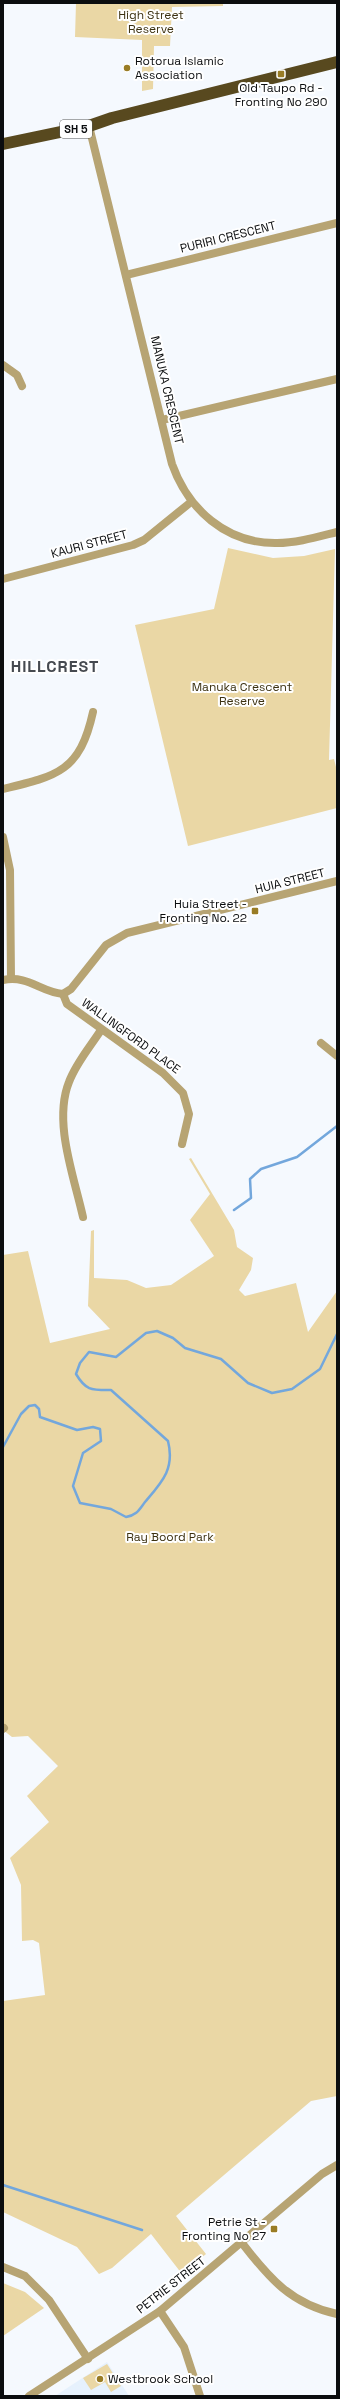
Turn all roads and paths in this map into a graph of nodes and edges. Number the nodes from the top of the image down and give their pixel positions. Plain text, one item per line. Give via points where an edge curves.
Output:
1 (337, 62) edge
2 (89, 126) junction
3 (3, 144) edge
4 (337, 223) edge
5 (126, 275) junction
6 (3, 365) edge
7 (337, 378) edge
8 (22, 386) dead end
9 (162, 420) junction
10 (191, 502) junction
11 (337, 532) edge
12 (3, 579) edge
13 (93, 712) dead end
14 (3, 789) edge
15 (3, 837) edge
16 (337, 882) edge
17 (7, 979) edge
18 (63, 994) junction
19 (102, 1030) junction
20 (320, 1043) dead end
21 (337, 1056) edge
22 (182, 1144) dead end
23 (83, 1217) dead end
24 (337, 2166) edge
25 (242, 2242) junction
26 (3, 2266) edge
27 (160, 2311) junction
28 (337, 2314) edge
29 (88, 2359) junction
30 (28, 2396) edge
31 (200, 2396) edge

1 - 2 highway, SH 5 via 119,116
2 - 3 highway, SH 5
2 - 5 street, MANUKA CRESCENT
4 - 5 street, PURIRI CRESCENT
5 - 9 street, MANUKA CRESCENT
6 - 8 street via 17,375
7 - 9 street
9 - 10 street, MANUKA CRESCENT via 172,464
10 - 11 street, MANUKA CRESCENT via 224,530 253,541 292,542
10 - 12 street, KAURI STREET via 144,540 133,545
13 - 14 street via 86,741 70,764 46,778
15 - 17 street via 10,870
16 - 18 street, HUIA STREET via 127,933 106,945 72,989
17 - 18 street via 30,981 49,991
18 - 19 street, WALLINGFORD PLACE via 67,1004
19 - 22 street, WALLINGFORD PLACE via 163,1073 183,1093 189,1114
19 - 23 street via 75,1069 64,1099 64,1133
20 - 21 street
24 - 25 street, PETRIE STREET via 322,2174
25 - 27 street, PETRIE STREET
25 - 28 street via 277,2285 295,2299 320,2311
26 - 29 street via 25,2276 49,2300
27 - 29 street, PETRIE STREET
27 - 31 street via 184,2347
29 - 30 street, PETRIE STREET

